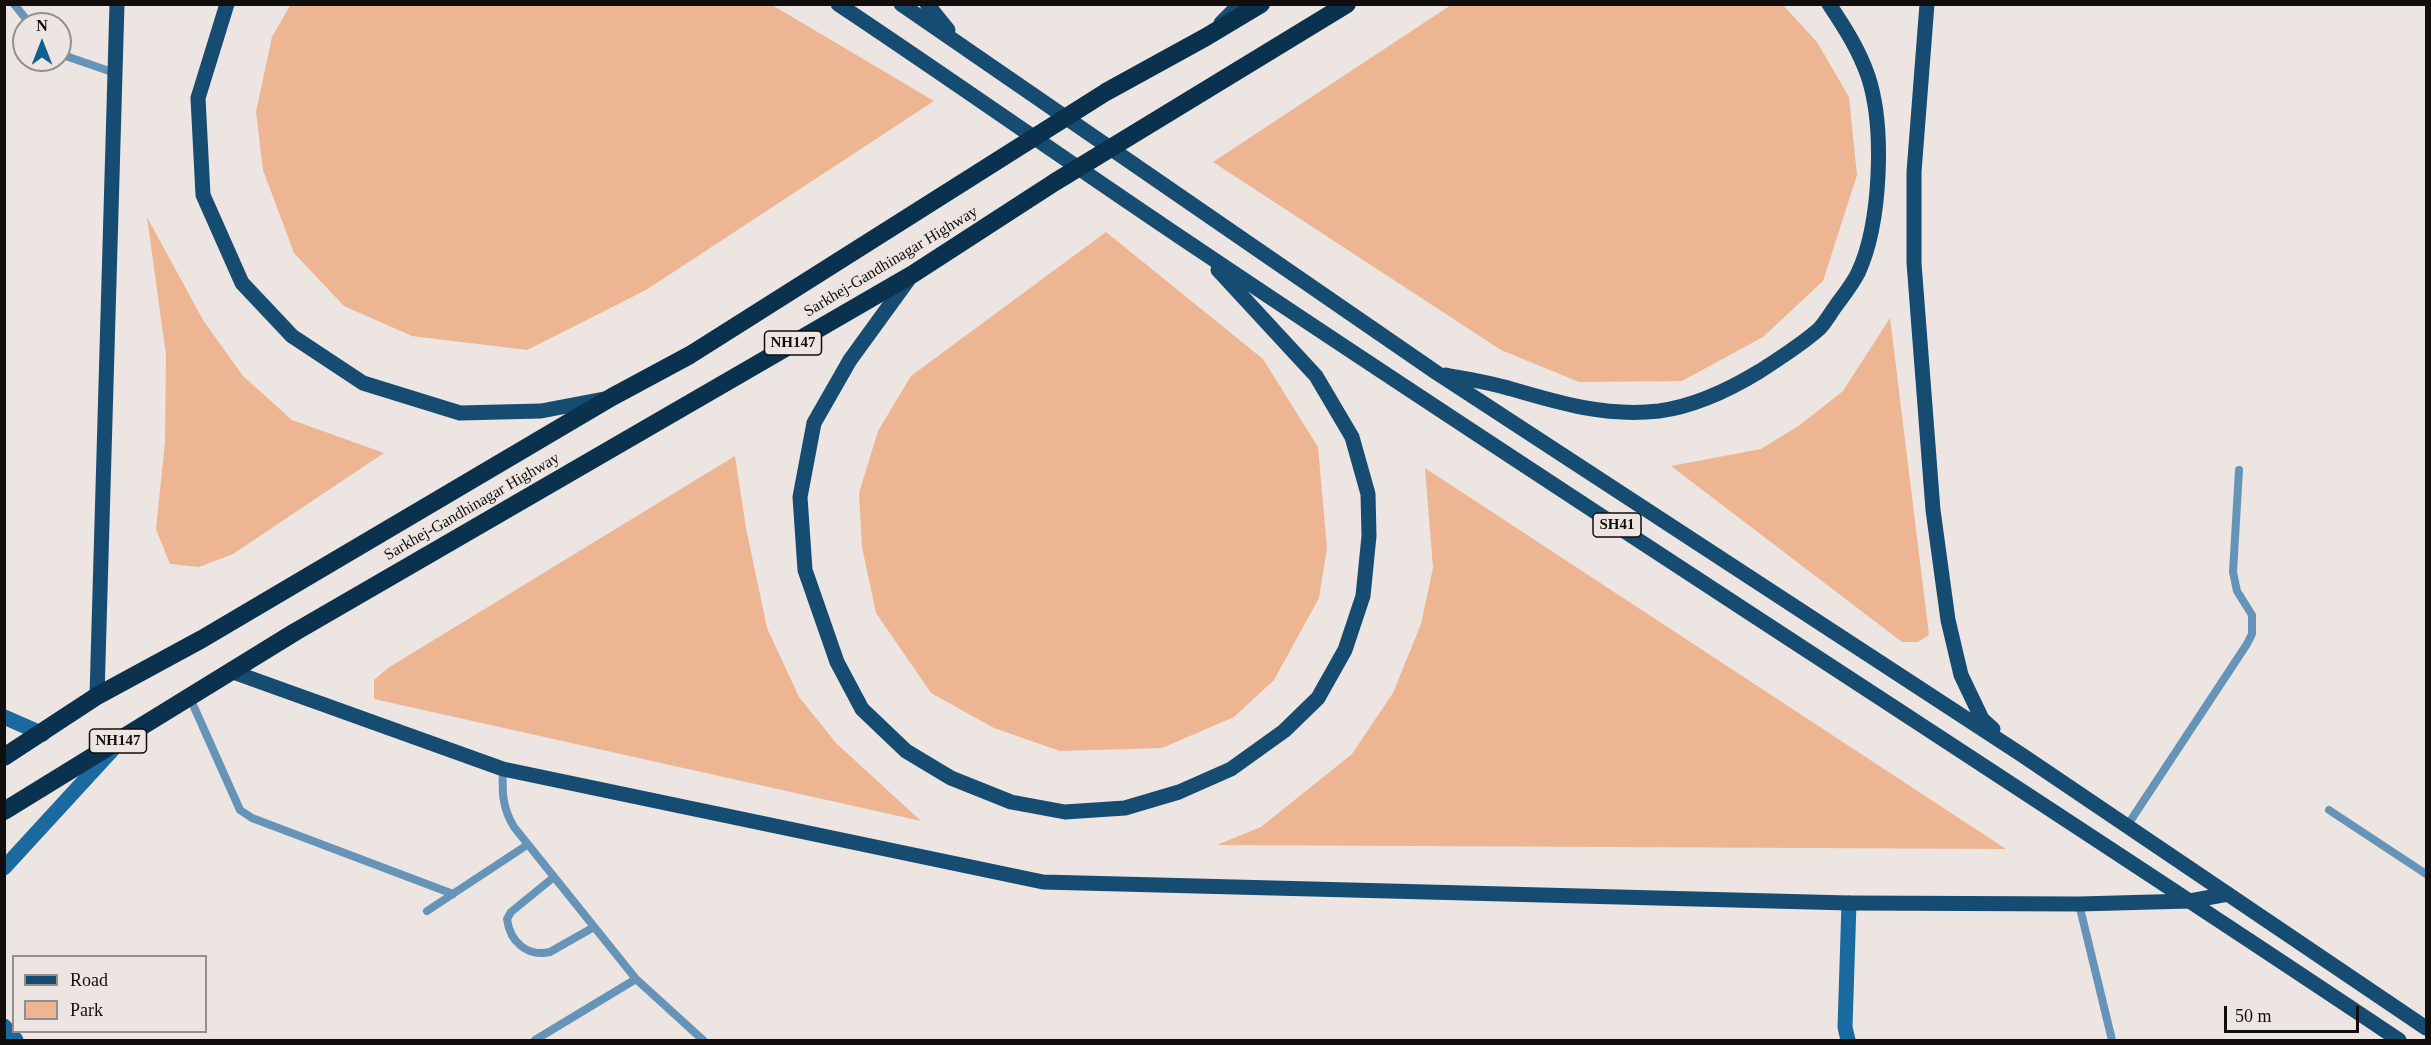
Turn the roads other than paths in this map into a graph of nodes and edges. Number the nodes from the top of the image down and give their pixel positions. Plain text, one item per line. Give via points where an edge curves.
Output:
1 (117, 4) edge
2 (227, 4) edge
3 (838, 4) edge
4 (901, 4) edge
5 (927, 4) edge
6 (1240, 4) edge
7 (1261, 4) edge
8 (1347, 4) edge
9 (1829, 4) edge
10 (1927, 4) edge
11 (1206, 37) junction
12 (961, 46) junction
13 (72, 58) edge
14 (115, 73) junction
15 (1201, 252) junction
16 (913, 274) junction
17 (1437, 373) junction
18 (612, 398) junction
19 (2239, 470) dead end
20 (233, 672) junction
21 (97, 696) junction
22 (189, 697) junction
23 (4, 717) edge
24 (43, 734) junction
25 (122, 739) junction
26 (4, 745) edge
27 (2022, 755) junction
28 (4, 757) edge
29 (503, 769) junction
30 (2329, 810) dead end
31 (4, 811) edge
32 (2126, 826) junction
33 (527, 845) junction
34 (4, 868) edge
35 (2427, 874) edge
36 (554, 877) junction
37 (453, 894) junction
38 (2228, 894) junction
39 (2190, 901) junction
40 (1849, 903) junction
41 (2079, 904) junction
42 (427, 911) dead end
43 (594, 927) junction
44 (636, 979) junction
45 (4, 1026) edge
46 (2427, 1028) edge
47 (16, 1041) edge
48 (535, 1041) edge
49 (703, 1041) edge
50 (1848, 1041) edge
51 (2112, 1041) edge
52 (2399, 1041) edge

1 - 14 main road
2 - 18 main road via 198,98 203,195 242,283 292,336 363,383 460,413 541,411
3 - 15 main road, SH41
4 - 12 main road, SH41
5 - 12 main road
6 - 11 main road
7 - 11 highway, Sarkhej-Gandhinagar Highway / NH147
8 - 16 highway, Sarkhej-Gandhinagar Highway / NH147 via 1055,182
9 - 17 main road via 1852,38 1869,78 1877,128 1878,175 1874,225 1858,273 1820,327 1741,383 1702,401 1661,411 1623,414 1588,410
10 - 27 main road via 1914,172 1914,263 1933,510 1948,620 1961,675 1982,719
11 - 18 highway, Sarkhej-Gandhinagar Highway / NH147 via 1106,92 690,355
12 - 17 main road, SH41
13 - 14 lane
14 - 21 main road
15 - 16 main road via 1316,376 1352,437 1368,494 1369,537 1363,596 1345,650 1318,698 1284,730 1231,769 1179,792 1125,808 1065,812 1011,802 951,778 906,752 862,709 837,662 806,570 800,497 814,423 850,360
15 - 39 main road, SH41
16 - 20 highway, Sarkhej-Gandhinagar Highway / NH147 via 295,632
17 - 27 main road, SH41
18 - 21 highway, Sarkhej-Gandhinagar Highway / NH147 via 202,639
19 - 32 lane via 2233,572 2237,591 2252,615 2252,634
20 - 22 highway, NH147
20 - 29 main road
21 - 24 highway, NH147
22 - 25 highway, NH147
22 - 37 lane via 240,810 252,818
23 - 24 street
24 - 26 street
24 - 28 highway, NH147
25 - 31 highway, NH147
25 - 34 street
27 - 32 main road, SH41
29 - 33 lane via 506,813
29 - 40 main road via 1043,882
30 - 35 lane
32 - 38 main road, SH41
33 - 36 lane
33 - 37 lane
36 - 43 lane
36 - 43 lane via 511,912 507,919 512,936 524,950 543,953
37 - 42 lane
38 - 39 main road
38 - 46 main road, SH41
39 - 41 main road
39 - 52 main road, SH41
40 - 41 main road
40 - 50 street via 1845,1028
41 - 51 lane
43 - 44 lane
44 - 48 lane
44 - 49 lane
45 - 47 street

